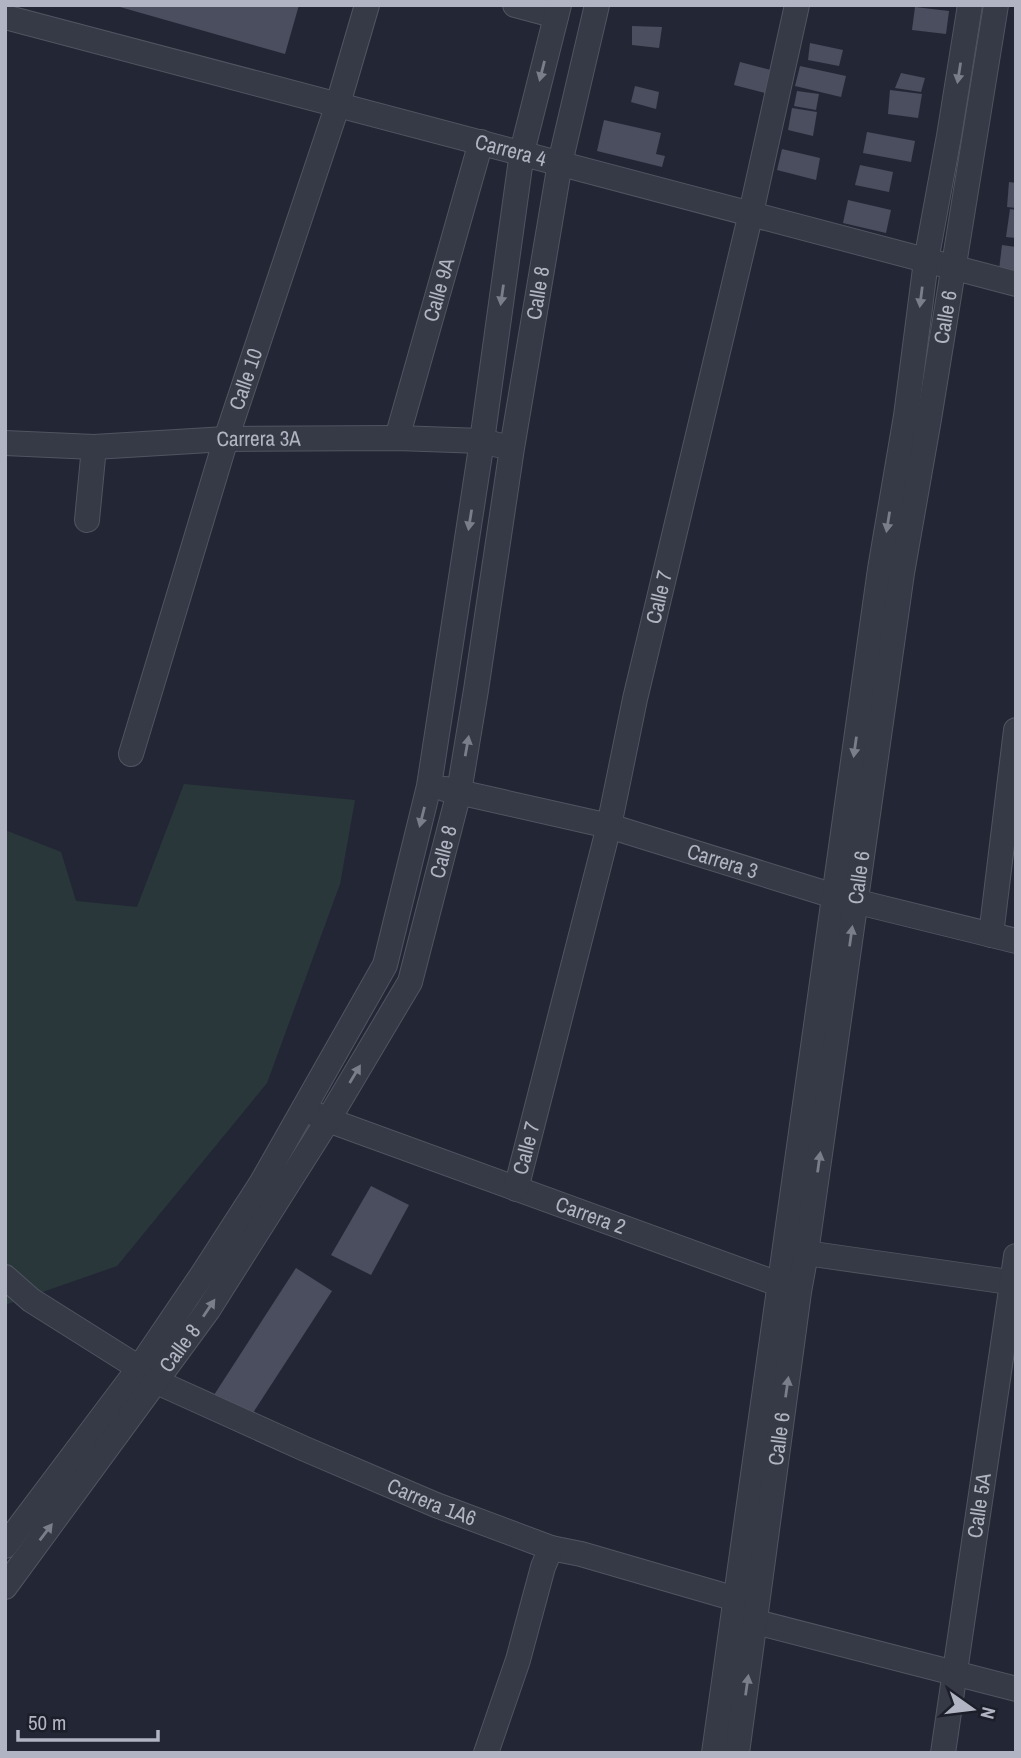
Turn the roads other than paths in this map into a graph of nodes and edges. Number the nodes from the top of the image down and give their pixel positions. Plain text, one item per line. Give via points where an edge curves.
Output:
1 (367, 5) edge
2 (515, 5) edge
3 (597, 5) edge
4 (797, 5) edge
5 (970, 5) edge
6 (996, 5) edge
7 (558, 11) edge
8 (5, 17) edge
9 (338, 104) junction
10 (949, 136) junction
11 (481, 142) junction
12 (974, 142) junction
13 (522, 152) junction
14 (560, 163) junction
15 (751, 213) junction
16 (926, 261) junction
17 (952, 268) junction
18 (1016, 284) edge
19 (397, 438) junction
20 (226, 439) junction
21 (482, 441) junction
22 (5, 443) edge
23 (94, 447) junction
24 (512, 448) junction
25 (87, 520) dead end
26 (891, 571) junction
27 (1016, 730) edge
28 (131, 754) dead end
29 (429, 786) junction
30 (459, 792) junction
31 (609, 826) junction
32 (845, 898) junction
33 (991, 935) junction
34 (1016, 941) edge
35 (303, 1108) junction
36 (328, 1120) junction
37 (516, 1189) junction
38 (806, 1253) junction
39 (1016, 1256) edge
40 (5, 1277) edge
41 (1014, 1283) edge
42 (790, 1289) junction
43 (148, 1375) junction
44 (5, 1546) edge
45 (551, 1548) junction
46 (5, 1587) edge
47 (750, 1609) junction
48 (954, 1674) junction
49 (1016, 1689) edge
50 (486, 1753) edge
51 (714, 1753) edge
52 (737, 1753) edge
53 (943, 1753) edge

1 - 9 street, Calle 10
2 - 7 street
3 - 14 street, Calle 8
4 - 15 street, Calle 7
5 -> 10 street, Calle 6
6 - 12 street, Calle 6
7 -> 13 street, Calle 8
8 - 9 street, Carrera 4
9 - 11 street, Carrera 4
9 - 20 street, Calle 10
10 - 12 street
10 - 16 street, Calle 6
11 - 13 street, Carrera 4
11 - 19 street, Calle 9A
12 - 17 street, Calle 6
13 - 14 street, Carrera 4
13 -> 21 street, Calle 8
14 - 15 street, Carrera 4
14 - 24 street, Calle 8
15 - 16 street, Carrera 4
15 - 31 street, Calle 7
16 - 17 street, Carrera 4
16 -> 26 street, Calle 6
17 - 18 street, Carrera 4
17 - 26 street, Calle 6 via 929,419
19 - 20 street, Carrera 3A
19 - 21 street, Carrera 3A
20 - 23 street, Carrera 3A
20 - 28 street, Calle 10
21 - 24 street, Carrera 3A
21 -> 29 street, Calle 8
22 - 23 street, Carrera 3A
23 - 25 street
30 -> 24 street, Calle 8
26 - 32 street, Calle 6
27 - 33 street
29 - 30 street, Carrera 3
29 -> 35 street, Calle 8 via 385,965
30 - 31 street, Carrera 3
36 -> 30 street, Calle 8 via 410,982
31 - 32 street, Carrera 3
31 - 37 street, Calle 7
32 - 33 street, Carrera 3
38 -> 32 street, Calle 6
32 - 42 street, Calle 6
33 - 34 street, Carrera 3
35 - 36 street, Carrera 2
35 - 43 street, Calle 8 via 202,1275
36 - 37 street, Carrera 2
43 -> 36 street, Calle 8 via 208,1310
37 - 42 street, Carrera 2
38 - 41 street
38 - 42 street, Calle 6
39 - 41 street, Calle 5A
40 - 43 street, Carrera 1A6 via 31,1300
41 - 48 street, Calle 5A
42 - 47 street, Calle 6
43 - 44 street, Calle 8
43 - 45 street, Carrera 1A6 via 305,1449
46 -> 43 street, Calle 8
45 - 47 street, Carrera 1A6
45 - 50 street
47 - 48 street, Carrera 1A6
47 - 51 street, Calle 6
52 -> 47 street, Calle 6
48 - 49 street, Carrera 1A6
48 - 53 street, Calle 5A

